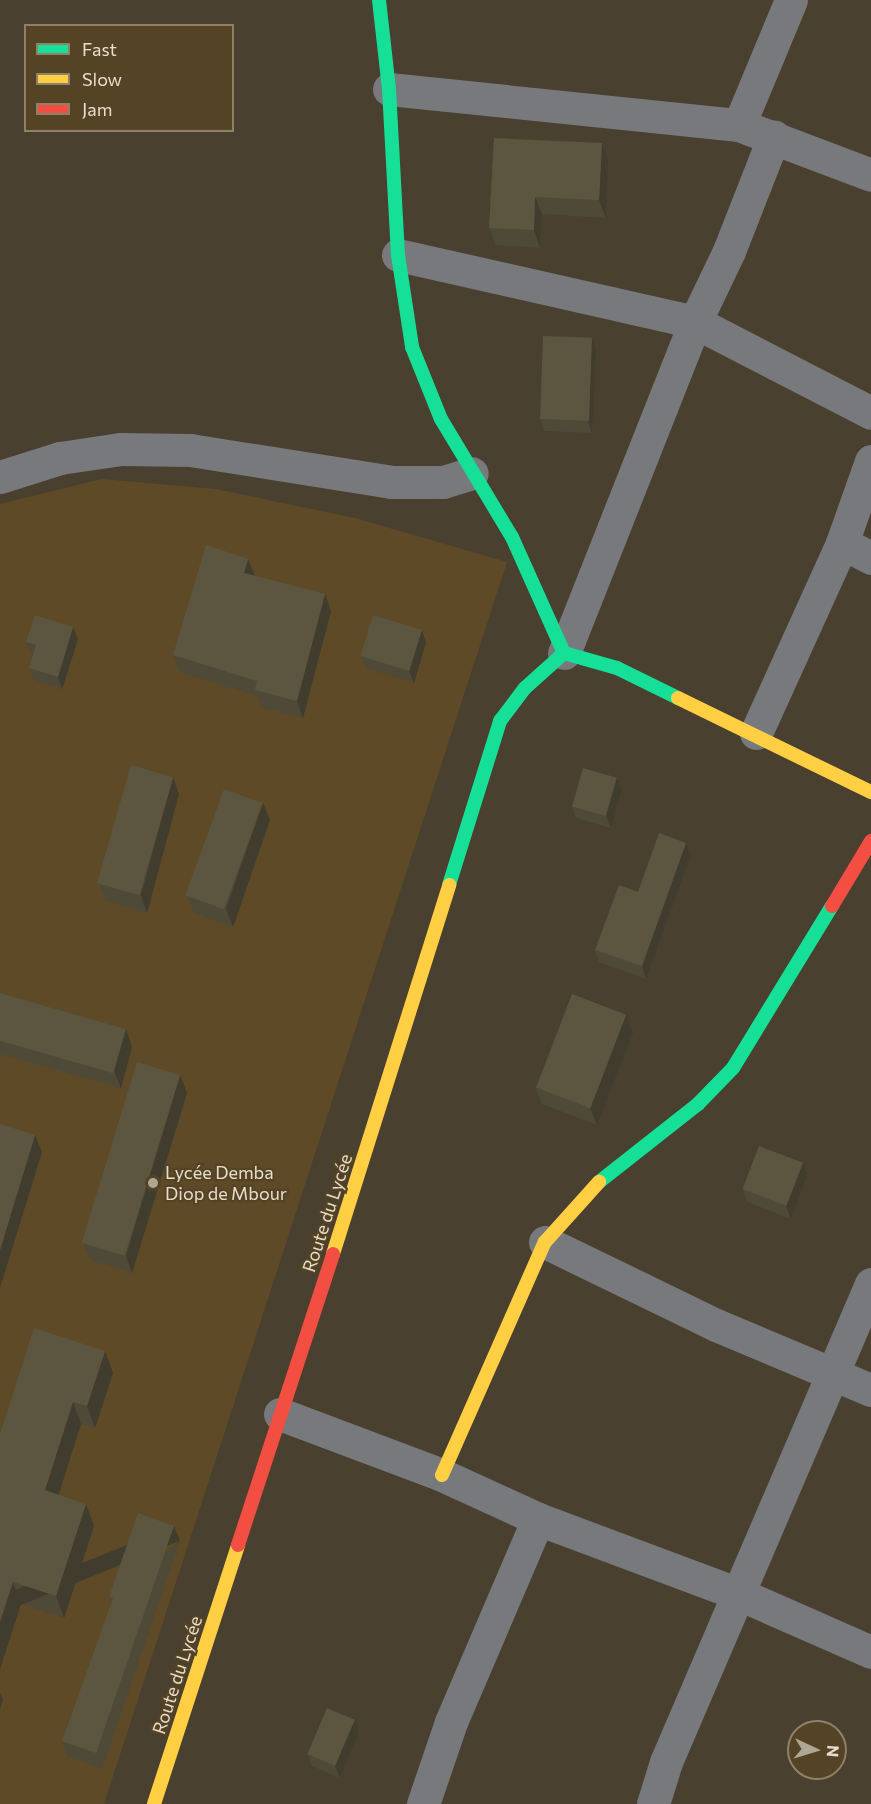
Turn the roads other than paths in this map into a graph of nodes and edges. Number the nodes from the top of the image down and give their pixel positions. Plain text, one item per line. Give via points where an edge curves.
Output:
1 (379, 0) edge
2 (791, 0) edge
3 (388, 89) junction
4 (739, 125) junction
5 (774, 136) junction
6 (871, 175) edge
7 (398, 255) junction
8 (695, 322) junction
9 (871, 414) edge
10 (871, 461) edge
11 (472, 473) junction
12 (0, 477) edge
13 (842, 543) junction
14 (871, 558) edge
15 (564, 653) junction
16 (756, 733) junction
17 (871, 792) edge
18 (871, 841) edge
19 (545, 1242) junction
20 (871, 1284) edge
21 (830, 1372) junction
22 (871, 1390) edge
23 (280, 1414) junction
24 (442, 1475) junction
25 (538, 1519) junction
26 (739, 1594) junction
27 (871, 1652) edge
28 (154, 1804) edge
29 (423, 1804) edge
30 (653, 1804) edge

1 - 3 main road
2 - 4 street
3 - 4 street
3 - 7 main road
4 - 5 street
5 - 6 street
5 - 8 street via 729,251
7 - 8 street
7 - 11 main road via 412,347 441,418
8 - 9 street
8 - 15 street
10 - 13 street
11 - 12 street via 443,482 391,482 190,450 121,449 60,458
11 - 15 main road via 512,537
13 - 14 street
13 - 16 street
15 - 16 main road via 617,668
15 - 23 main road, Route du Lycée via 525,688 500,721
16 - 17 main road
18 - 19 main road via 733,1068 698,1104 588,1191
19 - 21 street via 717,1325
19 - 24 main road
20 - 21 street
21 - 22 street
21 - 26 street
23 - 24 street
23 - 28 main road, Route du Lycée
24 - 25 street
25 - 26 street
25 - 29 street via 451,1722
26 - 27 street
26 - 30 street via 666,1762

